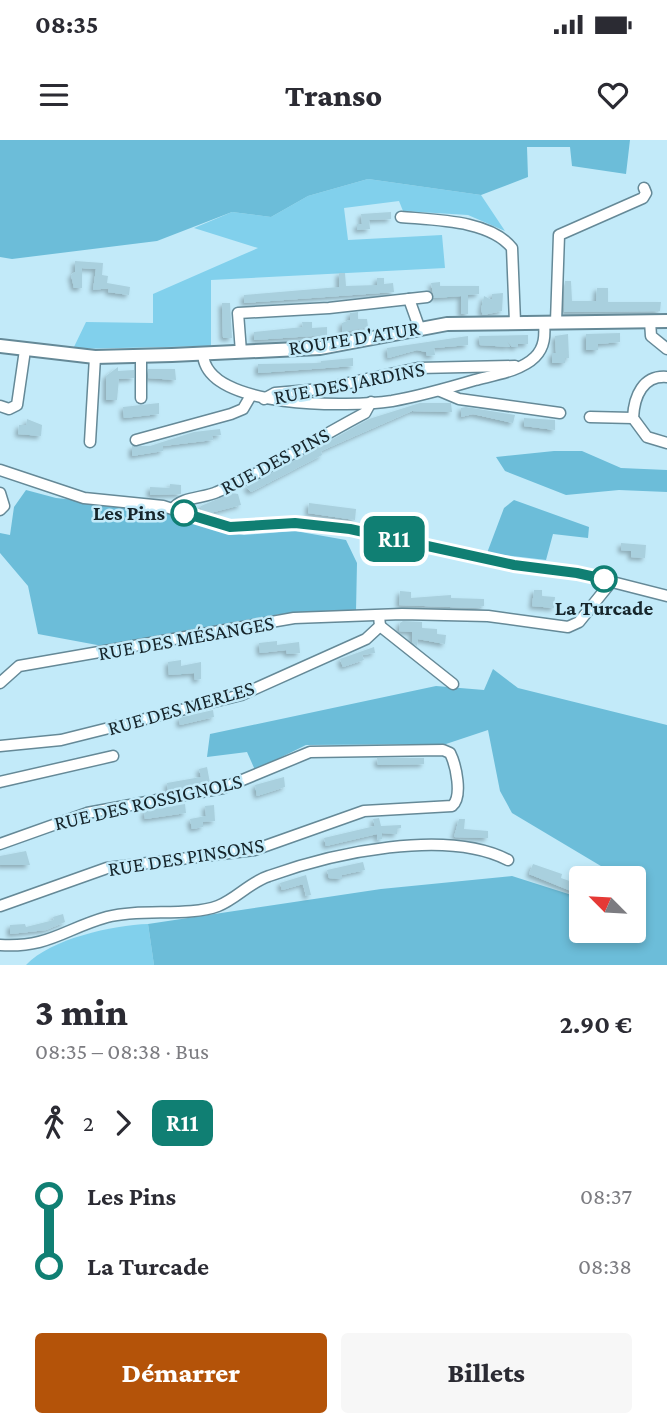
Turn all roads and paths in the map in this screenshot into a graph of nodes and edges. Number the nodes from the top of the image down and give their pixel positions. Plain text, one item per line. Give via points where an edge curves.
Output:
1 (644, 188) dead end
2 (401, 217) dead end
3 (427, 297) dead end
4 (409, 299) junction
5 (650, 321) junction
6 (667, 321) edge
7 (515, 322) junction
8 (550, 322) junction
9 (419, 327) junction
10 (0, 346) edge
11 (667, 349) edge
12 (26, 350) junction
13 (241, 352) junction
14 (203, 354) junction
15 (142, 356) junction
16 (95, 357) junction
17 (518, 367) junction
18 (667, 377) edge
19 (440, 391) junction
20 (250, 397) junction
21 (141, 398) dead end
22 (264, 399) junction
23 (371, 402) junction
24 (0, 406) edge
25 (561, 413) dead end
26 (590, 417) dead end
27 (633, 418) junction
28 (136, 440) dead end
29 (90, 442) dead end
30 (667, 443) edge
31 (0, 470) edge
32 (0, 494) edge
33 (173, 509) junction
34 (0, 510) edge
35 (612, 582) junction
36 (667, 596) edge
37 (379, 621) junction
38 (0, 683) edge
39 (453, 684) dead end
40 (0, 746) edge
41 (113, 756) dead end
42 (0, 782) edge
43 (456, 804) joint
44 (0, 844) edge
45 (508, 860) dead end
46 (0, 906) edge
47 (0, 945) edge

1 - 8 street via 643,198 559,235
2 - 7 street via 467,223 508,242
3 - 4 street
4 - 9 street
4 - 13 street via 329,308 237,308
5 - 6 main road, ROUTE D'ATUR
5 - 8 main road, ROUTE D'ATUR
5 - 11 street via 651,336
7 - 8 main road, ROUTE D'ATUR
7 - 9 main road, ROUTE D'ATUR
8 - 17 street via 541,350
9 - 13 main road, ROUTE D'ATUR via 320,348
10 - 12 main road, ROUTE D'ATUR
12 - 16 main road, ROUTE D'ATUR
12 - 24 street via 17,405 9,409
13 - 14 main road, ROUTE D'ATUR
14 - 15 main road, ROUTE D'ATUR
14 - 20 street via 212,374
15 - 16 main road, ROUTE D'ATUR
15 - 21 street
16 - 29 street
17 - 19 street
17 - 22 street, RUE DES JARDINS via 418,368 321,390 275,393
18 - 27 street via 656,377 641,388
19 - 23 street
19 - 25 street via 459,399
20 - 22 street
20 - 28 street via 243,409 231,414
22 - 23 street
23 - 33 street, RUE DES PINS via 365,413 238,483 180,502
26 - 27 street
27 - 30 street via 647,436
31 - 33 street via 85,499 143,502
32 - 34 street via 4,506
33 - 35 street via 228,527 295,523 350,529
35 - 36 street
35 - 37 street, RUE DES MÉSANGES via 579,622 568,627 498,617
37 - 38 street, RUE DES MÉSANGES via 294,618 19,666
37 - 39 street
37 - 40 street, RUE DES MERLES via 366,639 241,695 61,740
41 - 42 street
43 - 44 street, RUE DES ROSSIGNOLS via 453,761 447,751 324,750 300,755 223,788 87,813
43 - 46 street, RUE DES PINSONS via 363,811 254,850 107,868
45 - 47 street via 482,849 379,847 268,876 215,907 121,914 42,943

